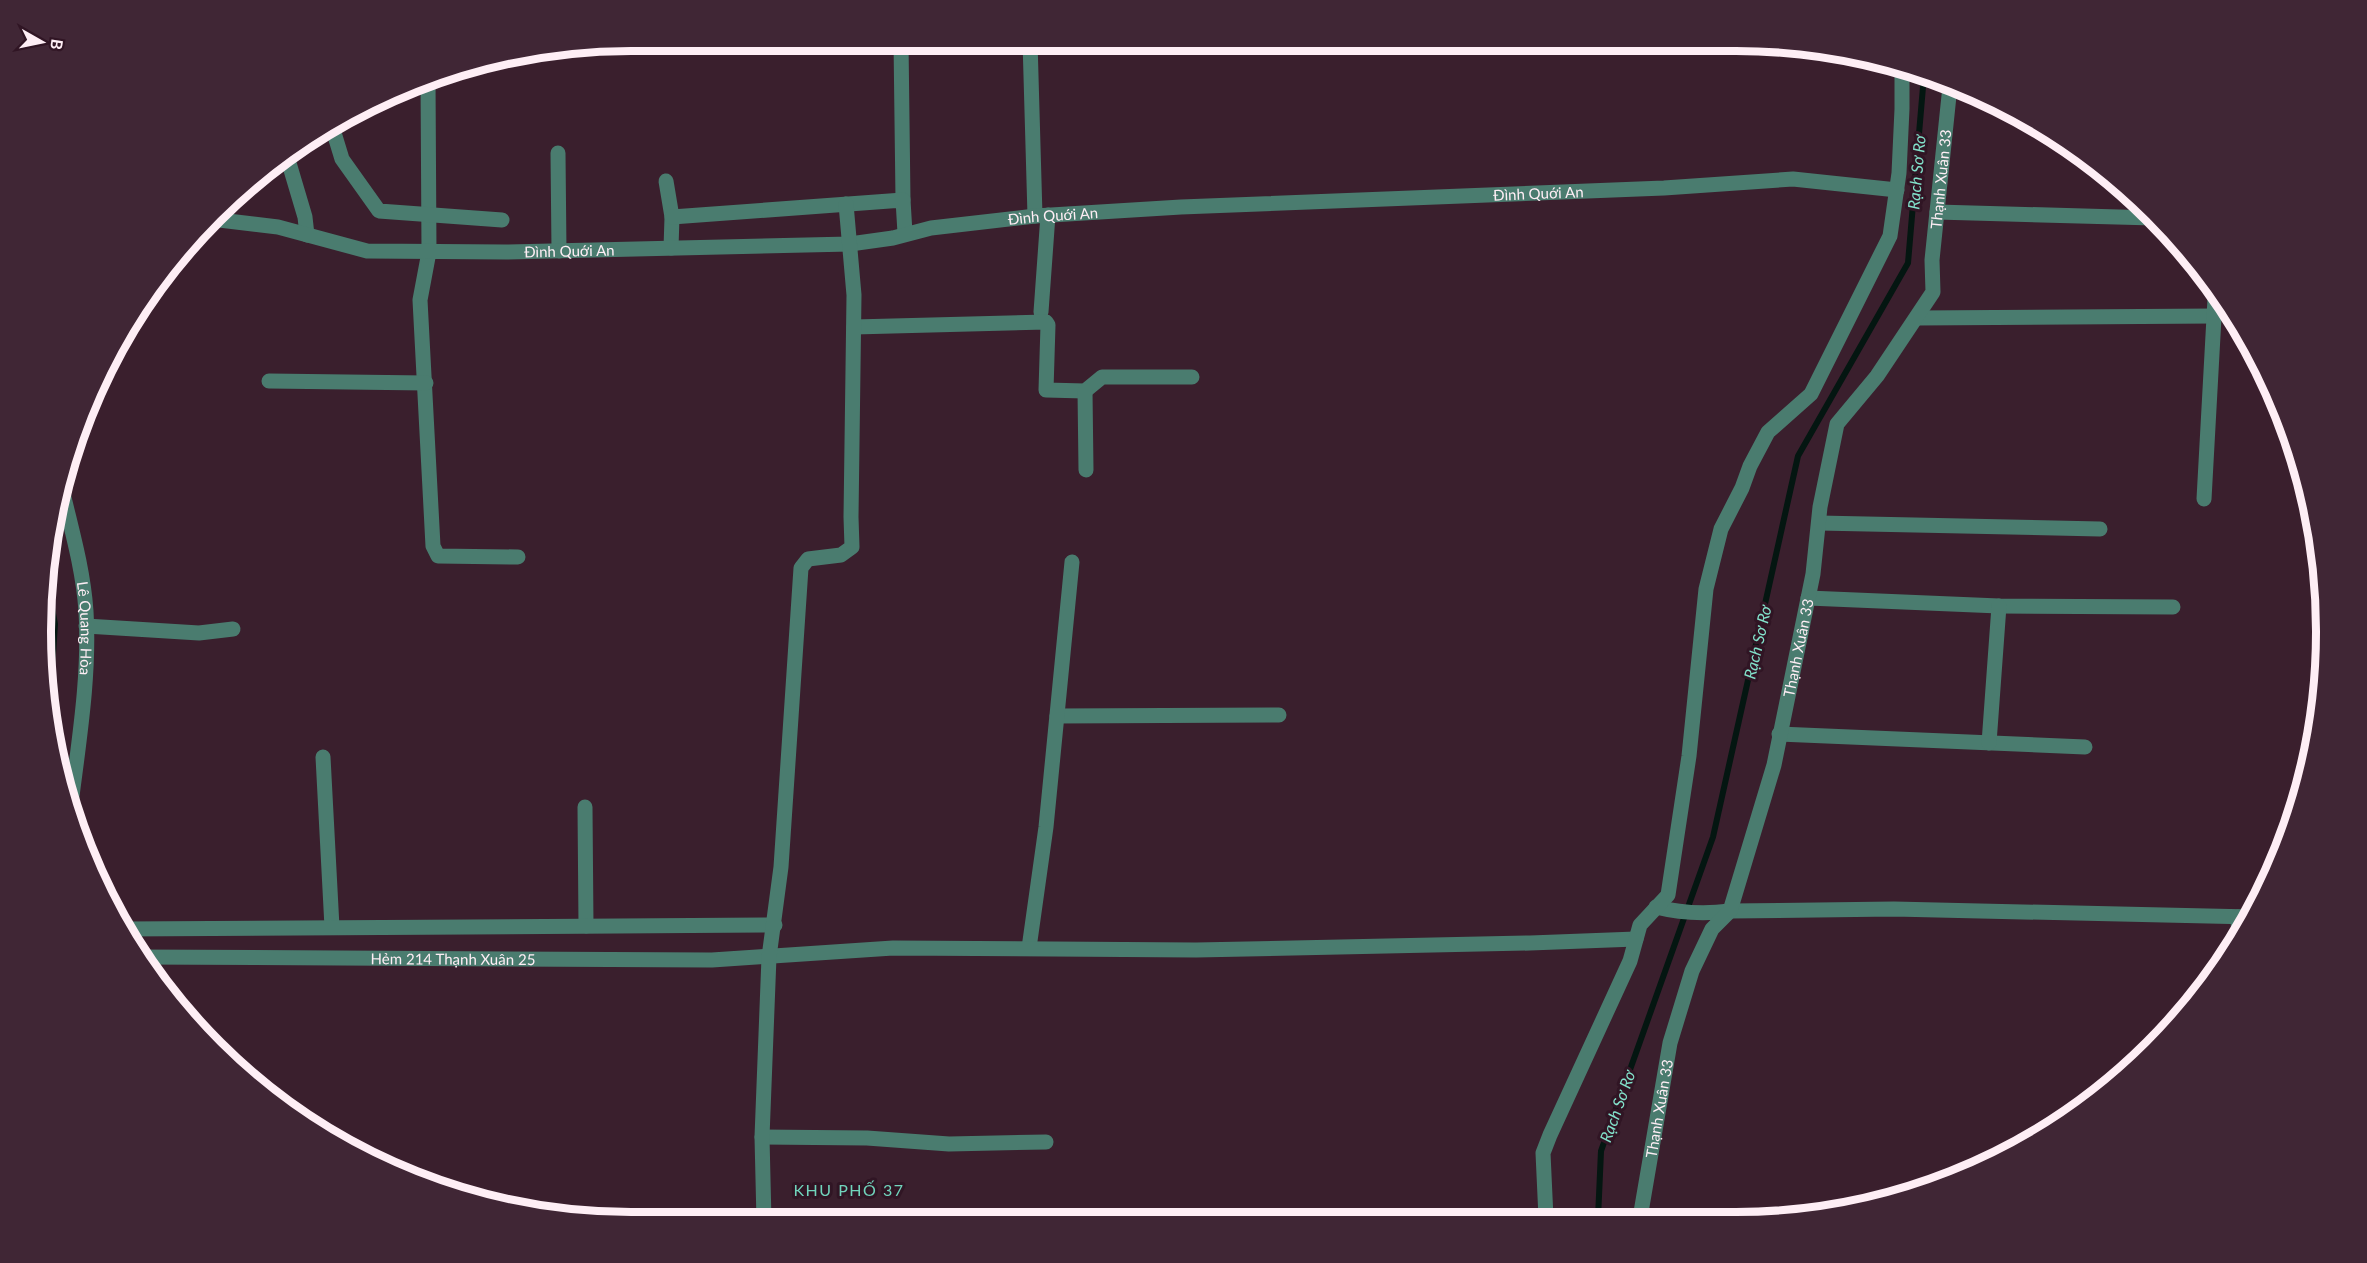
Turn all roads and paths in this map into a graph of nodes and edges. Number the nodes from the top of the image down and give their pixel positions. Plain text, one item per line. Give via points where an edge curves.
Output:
1 (901, 51) edge
2 (1031, 51) edge
3 (1902, 76) edge
4 (428, 88) edge
5 (1949, 92) edge
6 (334, 133) edge
7 (558, 153) dead end
8 (289, 163) edge
9 (666, 181) dead end
10 (1897, 190) junction
11 (903, 200) junction
12 (846, 204) junction
13 (1937, 212) junction
14 (428, 214) junction
15 (1041, 216) junction
16 (672, 217) junction
17 (2142, 218) edge
18 (222, 220) edge
19 (502, 220) dead end
20 (905, 233) junction
21 (308, 235) junction
22 (850, 244) junction
23 (671, 248) junction
24 (559, 251) junction
25 (429, 252) junction
26 (2215, 304) edge
27 (1041, 312) dead end
28 (2214, 316) junction
29 (1917, 318) junction
30 (854, 327) junction
31 (1192, 377) dead end
32 (269, 381) dead end
33 (426, 383) junction
34 (1085, 391) junction
35 (1086, 470) dead end
36 (2204, 499) dead end
37 (65, 504) edge
38 (1819, 523) junction
39 (2100, 530) dead end
40 (518, 557) dead end
41 (1072, 561) dead end
42 (1808, 598) junction
43 (1999, 606) junction
44 (2173, 607) dead end
45 (86, 626) junction
46 (233, 629) dead end
47 (1057, 716) junction
48 (1279, 716) dead end
49 (1779, 734) junction
50 (1989, 743) junction
51 (2085, 747) dead end
52 (323, 757) dead end
53 (73, 787) edge
54 (585, 807) dead end
55 (1663, 909) junction
56 (1722, 912) junction
57 (2241, 917) edge
58 (775, 925) junction
59 (586, 926) junction
60 (332, 927) junction
61 (133, 928) edge
62 (1636, 939) junction
63 (1029, 948) junction
64 (151, 957) edge
65 (769, 957) junction
66 (762, 1137) junction
67 (1046, 1142) dead end
68 (764, 1212) edge
69 (1546, 1212) edge
70 (1641, 1212) edge

1 - 11 street
2 - 15 street
3 - 10 street
4 - 14 street
5 - 13 street, Thạnh Xuân 33
6 - 14 street via 342,159 379,211
7 - 24 street
8 - 21 street
9 - 16 street
10 - 15 street, Đình Quới An via 1793,179
10 - 55 street via 1890,236 1811,394 1768,432 1721,529 1706,589 1689,756
11 - 12 street
11 - 20 street
12 - 16 street
12 - 22 street
13 - 17 street
13 - 29 street, Thạnh Xuân 33 via 1933,292
14 - 19 street
14 - 25 street
15 - 20 street, Đình Quới An
15 - 27 street
16 - 23 street
18 - 21 street, Đình Quới An
20 - 22 street, Đình Quới An
21 - 25 street, Đình Quới An via 367,251
22 - 23 street, Đình Quới An
22 - 30 street
23 - 24 street, Đình Quới An
24 - 25 street, Đình Quới An
25 - 33 street via 420,300
26 - 28 street
28 - 29 street
28 - 36 street
29 - 38 street, Thạnh Xuân 33 via 1877,376 1837,424
30 - 34 street via 1043,322 1048,325 1046,390
30 - 58 street via 852,547 841,555 808,559 801,568
31 - 34 street via 1102,377
32 - 33 street
33 - 40 street via 435,551 438,556
34 - 35 street
37 - 45 street, Lê Quang Hòa via 80,567
38 - 39 street
38 - 42 street, Thạnh Xuân 33
41 - 47 street
42 - 43 street
42 - 49 street, Thạnh Xuân 33
43 - 44 street
43 - 50 street
45 - 46 street via 199,633
45 - 53 street, Lê Quang Hòa via 87,655
47 - 48 street
47 - 63 street
49 - 50 street
49 - 56 street, Thạnh Xuân 33 via 1774,765
50 - 51 street
52 - 60 street
54 - 59 street
55 - 56 street
55 - 62 street via 1640,925
56 - 57 street via 1894,909
56 - 70 street, Thạnh Xuân 33 via 1692,971 1670,1043
58 - 59 street
58 - 65 street
59 - 60 street
60 - 61 street
62 - 63 street, Hẻm 214 Thạnh Xuân 25 via 1196,950
62 - 69 street via 1630,961 1543,1153
63 - 65 street, Hẻm 214 Thạnh Xuân 25 via 893,948
64 - 65 street, Hẻm 214 Thạnh Xuân 25
65 - 66 street
66 - 67 street via 949,1144
66 - 68 street

